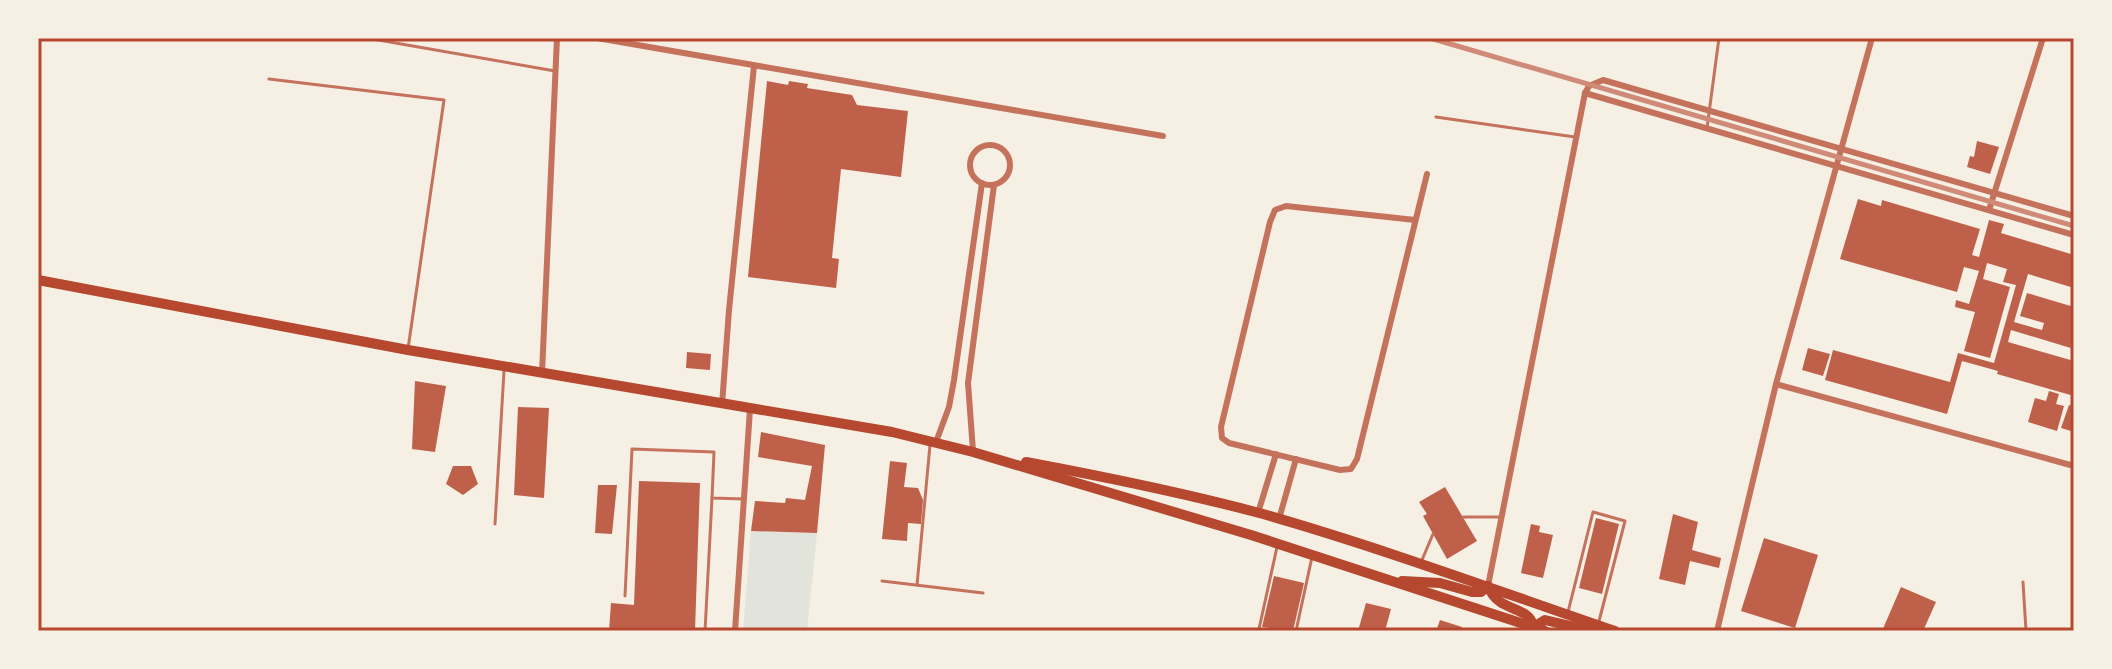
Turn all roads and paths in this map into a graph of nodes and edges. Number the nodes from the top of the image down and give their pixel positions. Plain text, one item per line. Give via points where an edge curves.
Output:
1 (367, 38) edge
2 (557, 38) edge
3 (597, 38) edge
4 (1719, 38) edge
5 (1872, 38) edge
6 (2043, 38) edge
7 (754, 66) junction
8 (555, 71) junction
9 (269, 79) dead end
10 (1585, 93) junction
11 (1709, 111) junction
12 (1436, 117) dead end
13 (1707, 128) junction
14 (1163, 136) dead end
15 (1576, 137) junction
16 (1840, 149) junction
17 (1837, 162) junction
18 (1427, 174) dead end
19 (982, 183) junction
20 (994, 185) junction
21 (1994, 193) junction
22 (1989, 210) junction
23 (2074, 216) edge
24 (1415, 220) junction
25 (2074, 235) edge
26 (38, 280) edge
27 (967, 289) junction
28 (980, 291) junction
29 (408, 350) junction
30 (504, 367) junction
31 (542, 373) junction
32 (954, 380) junction
33 (968, 383) junction
34 (1776, 384) junction
35 (722, 405) junction
36 (750, 409) junction
37 (933, 442) junction
38 (973, 452) junction
39 (1276, 454) junction
40 (1296, 459) junction
41 (2074, 466) edge
42 (712, 498) junction
43 (744, 499) junction
44 (1258, 513) junction
45 (1463, 517) dead end
46 (1501, 517) junction
47 (1279, 519) junction
48 (495, 524) dead end
49 (1433, 534) dead end
50 (1278, 543) junction
51 (1313, 554) junction
52 (1420, 564) junction
53 (882, 581) dead end
54 (1396, 581) junction
55 (2023, 582) dead end
56 (917, 585) junction
57 (1488, 586) junction
58 (983, 593) dead end
59 (625, 596) dead end
60 (1568, 615) junction
61 (1595, 628) edge
62 (1537, 630) edge
63 (705, 631) edge
64 (735, 631) edge
65 (1266, 631) edge
66 (1296, 631) edge
67 (1615, 631) edge
68 (1717, 631) edge
69 (2026, 631) edge

1 - 8 lane
2 - 8 street
3 - 7 street
4 - 11 lane
5 - 16 street
6 - 21 street
7 - 14 street
7 - 35 street
8 - 31 street
9 - 29 lane via 444,100
10 - 11 street via 1603,80
10 - 13 street
10 - 15 street
11 - 13 lane
11 - 16 street
12 - 15 lane
13 - 17 street
15 - 46 street
16 - 17 street
16 - 21 street
17 - 22 street
17 - 34 street
18 - 24 street
19 - 20 street
19 - 20 street via 972,174 972,156 981,147 994,145 1011,162 1008,174
19 - 27 street
20 - 28 street
21 - 22 street
21 - 23 street
22 - 25 street
24 - 39 street via 1286,206 1275,210 1221,427 1222,438 1229,443
24 - 40 street via 1357,459 1351,469 1340,470
26 - 29 main road
27 - 28 street
27 - 32 street
28 - 33 street
29 - 30 main road
30 - 31 main road
30 - 48 lane
31 - 35 main road
32 - 33 street
32 - 37 street
33 - 38 street
34 - 41 street
34 - 68 street
35 - 36 main road
36 - 37 main road
36 - 43 street
37 - 38 main road
37 - 56 lane
38 - 44 main road via 1137,483
38 - 50 main road
39 - 40 street
39 - 44 street
40 - 47 street
42 - 43 lane
42 - 59 lane via 714,452 632,449
42 - 63 lane
43 - 64 street
44 - 47 main road
45 - 46 lane
46 - 57 street
47 - 52 main road
49 - 52 lane
50 - 51 main road
50 - 65 lane via 1259,629
51 - 54 main road
51 - 66 lane
52 - 57 main road
53 - 56 lane
54 - 57 main road via 1440,583 1472,592
54 - 62 main road
55 - 69 lane
56 - 58 lane
57 - 60 main road
57 - 62 main road via 1496,601 1528,616
60 - 61 main road
60 - 61 lane via 1593,512 1625,521
61 - 62 main road via 1545,620
61 - 67 main road

